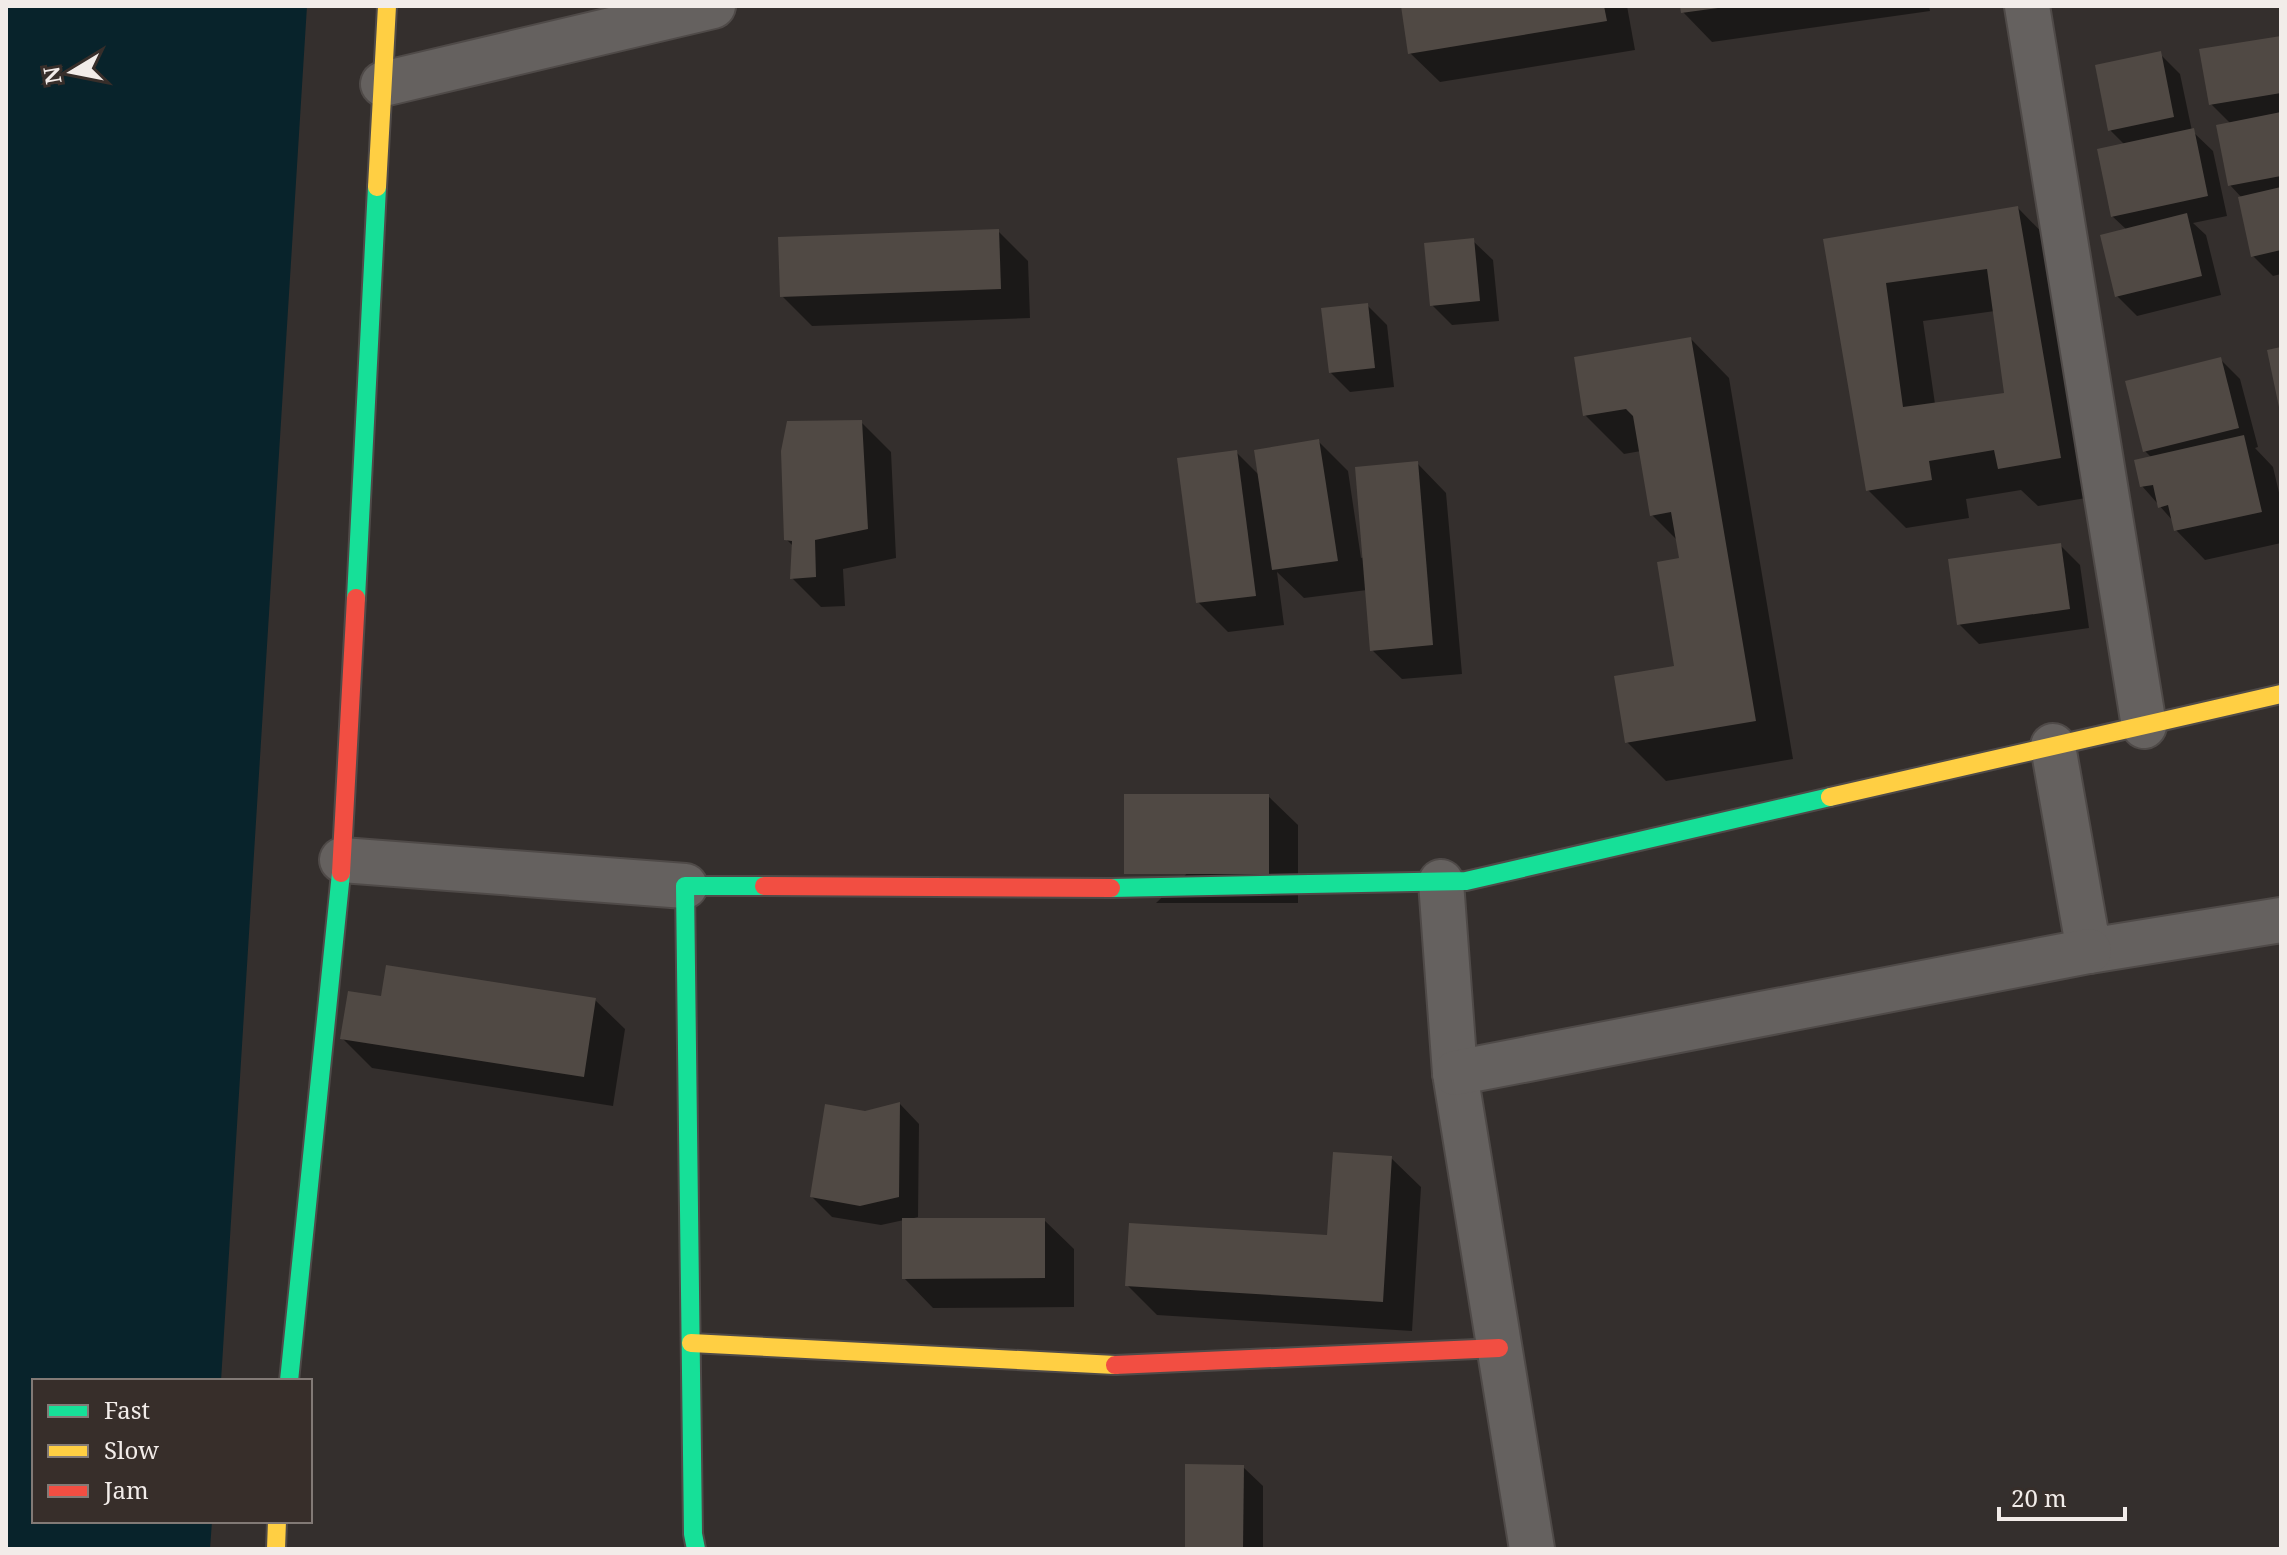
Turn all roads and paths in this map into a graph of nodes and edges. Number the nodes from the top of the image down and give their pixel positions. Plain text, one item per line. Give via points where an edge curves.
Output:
1 (387, 6) edge
2 (713, 6) edge
3 (2027, 6) edge
4 (383, 84) junction
5 (2281, 694) edge
6 (2144, 726) junction
7 (2053, 746) junction
8 (342, 860) junction
9 (1441, 882) junction
10 (685, 886) junction
11 (2281, 920) edge
12 (2089, 951) junction
13 (1455, 1073) junction
14 (691, 1343) junction
15 (1499, 1348) junction
16 (289, 1379) edge
17 (277, 1523) edge
18 (276, 1549) edge
19 (696, 1549) edge
20 (1532, 1549) edge

1 - 4 street
2 - 4 street
3 - 6 street
4 - 8 street
5 - 6 street
6 - 7 street
7 - 9 street via 1466,881
7 - 12 street
8 - 10 street
8 - 16 street
9 - 10 street via 1171,888
9 - 13 street
10 - 14 street
11 - 12 street
12 - 13 street
13 - 15 street
14 - 15 street via 1127,1366
14 - 19 street
15 - 20 street
17 - 18 street

